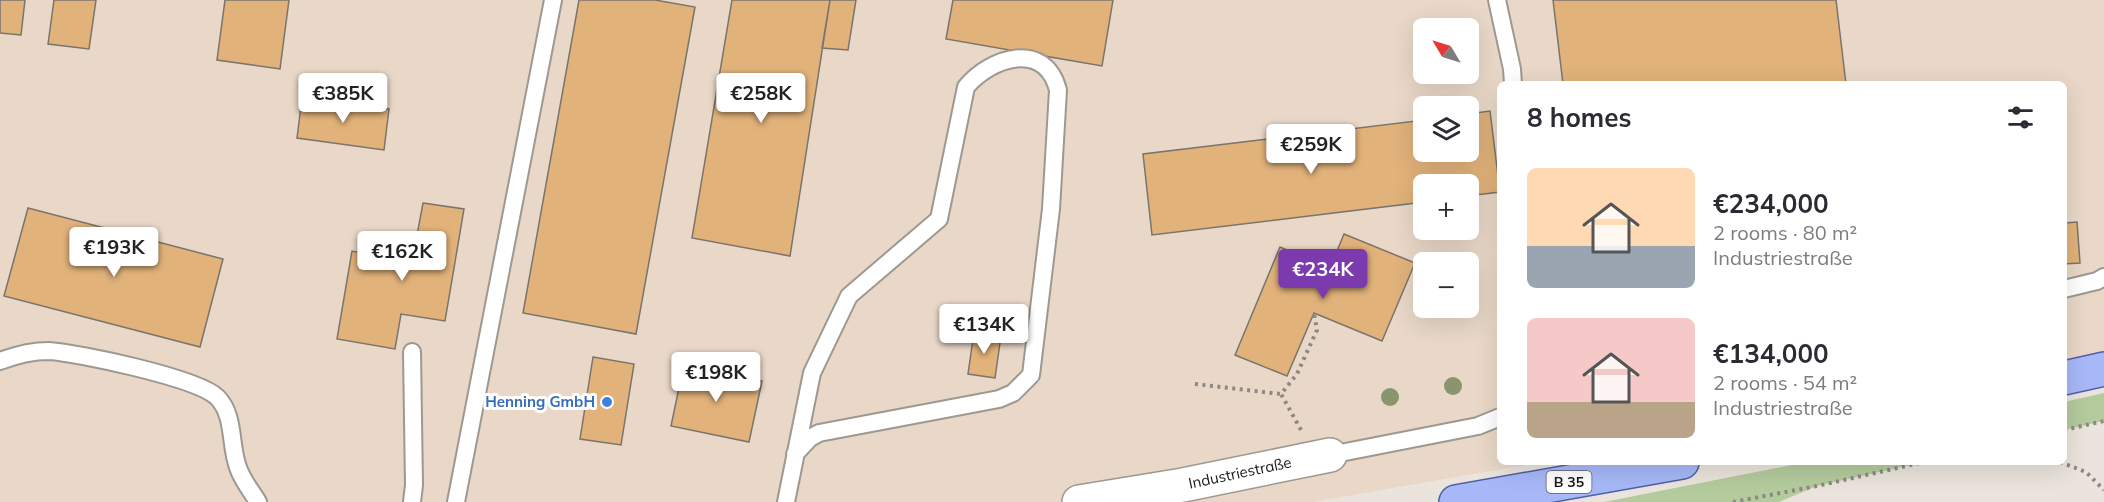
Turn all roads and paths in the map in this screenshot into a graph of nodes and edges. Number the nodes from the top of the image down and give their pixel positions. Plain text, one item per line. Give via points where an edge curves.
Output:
1 (553, 0) edge
2 (1497, 0) edge
3 (1513, 81) edge
4 (2104, 277) edge
5 (2067, 288) edge
6 (1314, 313) dead end
7 (412, 352) dead end
8 (0, 361) edge
9 (2104, 369) edge
10 (2067, 377) edge
11 (1195, 384) dead end
12 (1281, 394) junction
13 (1497, 418) edge
14 (2104, 421) edge
15 (2067, 429) edge
16 (795, 454) junction
17 (1323, 455) junction
18 (1665, 465) edge
19 (1910, 465) edge
20 (2067, 465) edge
21 (2104, 490) edge
22 (258, 502) edge
23 (412, 502) edge
24 (456, 502) edge
25 (786, 502) edge
26 (1079, 502) edge
27 (1456, 502) edge
28 (1733, 502) edge

1 - 24 lane
2 - 3 lane
4 - 5 lane
6 - 12 path via 1317,330 1297,374
7 - 23 lane
8 - 22 lane via 21,353 48,351 82,355 188,381 216,396 228,412 239,470
9 - 10 main road
11 - 12 path
12 - 17 path
13 - 17 lane via 1478,426
14 - 15 path
16 - 16 lane via 812,373 849,296 939,219 966,87 976,74 993,66 1024,57 1036,60 1055,77 1058,90 1051,209 1031,375 1013,393 999,399 819,432
16 - 25 lane
17 - 26 street, Industriestraße
18 - 27 main road, B 35
19 - 28 path
20 - 21 path via 2086,472

